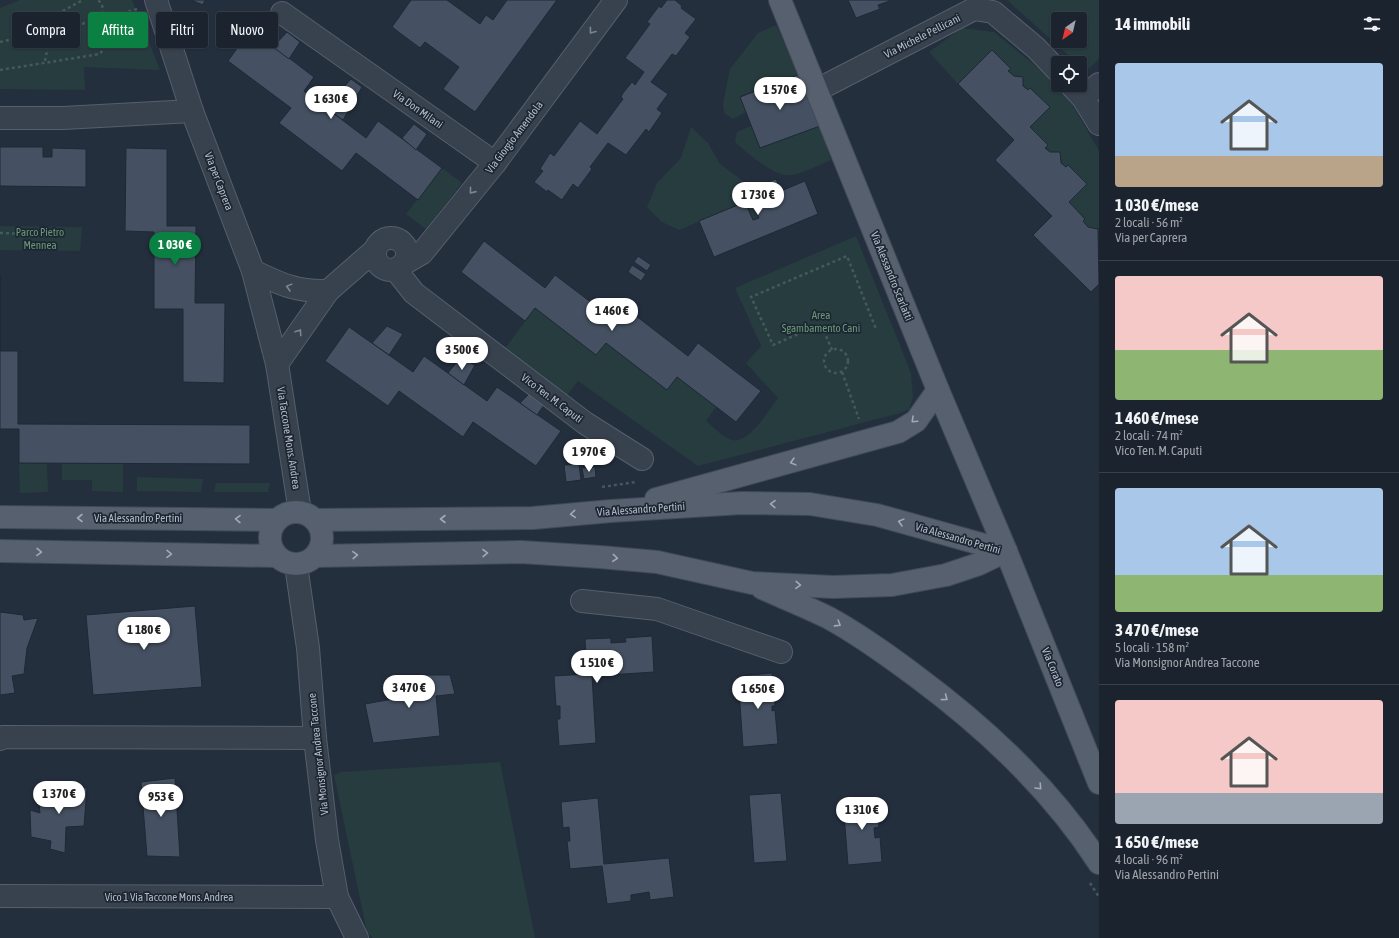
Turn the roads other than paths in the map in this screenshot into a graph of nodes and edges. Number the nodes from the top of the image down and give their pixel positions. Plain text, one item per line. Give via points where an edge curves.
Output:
1 (616, 0) edge
2 (780, 0) edge
3 (156, 2) edge
4 (282, 13) dead end
5 (1051, 64) edge
6 (817, 90) junction
7 (1086, 92) edge
8 (192, 110) junction
9 (0, 118) edge
10 (1099, 124) edge
11 (495, 164) junction
12 (399, 267) junction
13 (253, 271) junction
14 (328, 291) junction
15 (277, 364) junction
16 (938, 390) junction
17 (642, 459) dead end
18 (611, 511) junction
19 (307, 516) junction
20 (0, 517) edge
21 (277, 520) junction
22 (0, 551) edge
23 (1006, 551) junction
24 (276, 556) junction
25 (316, 556) junction
26 (296, 565) junction
27 (752, 583) junction
28 (582, 601) dead end
29 (781, 652) dead end
30 (315, 738) junction
31 (0, 739) edge
32 (1099, 783) edge
33 (1099, 863) edge
34 (0, 896) edge
35 (337, 897) junction
36 (357, 938) edge

1 -> 11 street, Via Giorgio Amendola
2 - 6 main road, Via Alessandro Scarlatti
3 - 8 street, Via per Caprera
4 - 11 street, Via Don Milani
5 - 6 street, Via Michele Pellicani via 993,12 974,9
6 - 16 main road, Via Alessandro Scarlatti
7 - 10 street
8 - 9 street via 63,118
8 - 13 street, Via per Caprera
11 -> 12 street, Via Giorgio Amendola via 422,253
12 - 14 street via 407,254 406,249 400,241 385,239
12 - 17 street, Vico Ten. M. Caputi via 414,293 585,423
14 -> 13 street via 309,291 284,285
13 - 15 street, Via per Caprera
15 -> 14 street
15 - 19 street, Via Taccone Mons. Andrea
16 -> 18 main road via 916,420 898,432
16 - 23 main road, Via Alessandro Scarlatti
18 -> 19 main road, Via Alessandro Pertini via 533,518
23 -> 18 main road, Via Alessandro Pertini via 877,515 810,504 742,503
19 - 21 main road via 291,512
19 - 25 main road via 322,534 320,549
21 -> 20 main road, Via Alessandro Pertini
21 - 24 main road via 270,534 272,549
22 -> 24 main road
27 -> 23 main road, Via Alessandro Pertini via 833,587 892,585 946,575 979,564
23 - 32 main road, Via Corato
24 - 26 main road via 282,561
25 - 26 main road via 304,564
25 -> 27 main road, Via Alessandro Pertini via 521,552 657,562
26 - 30 street, Via Monsignor Andrea Taccone via 308,648
27 -> 33 main road via 829,618 888,654 951,702 1007,752 1047,795
28 - 29 street via 657,609
30 - 31 street
30 - 35 street, Via Monsignor Andrea Taccone via 327,840
34 - 35 street, Vico 1 Via Taccone Mons. Andrea
35 - 36 street, Via Monsignor Andrea Taccone

